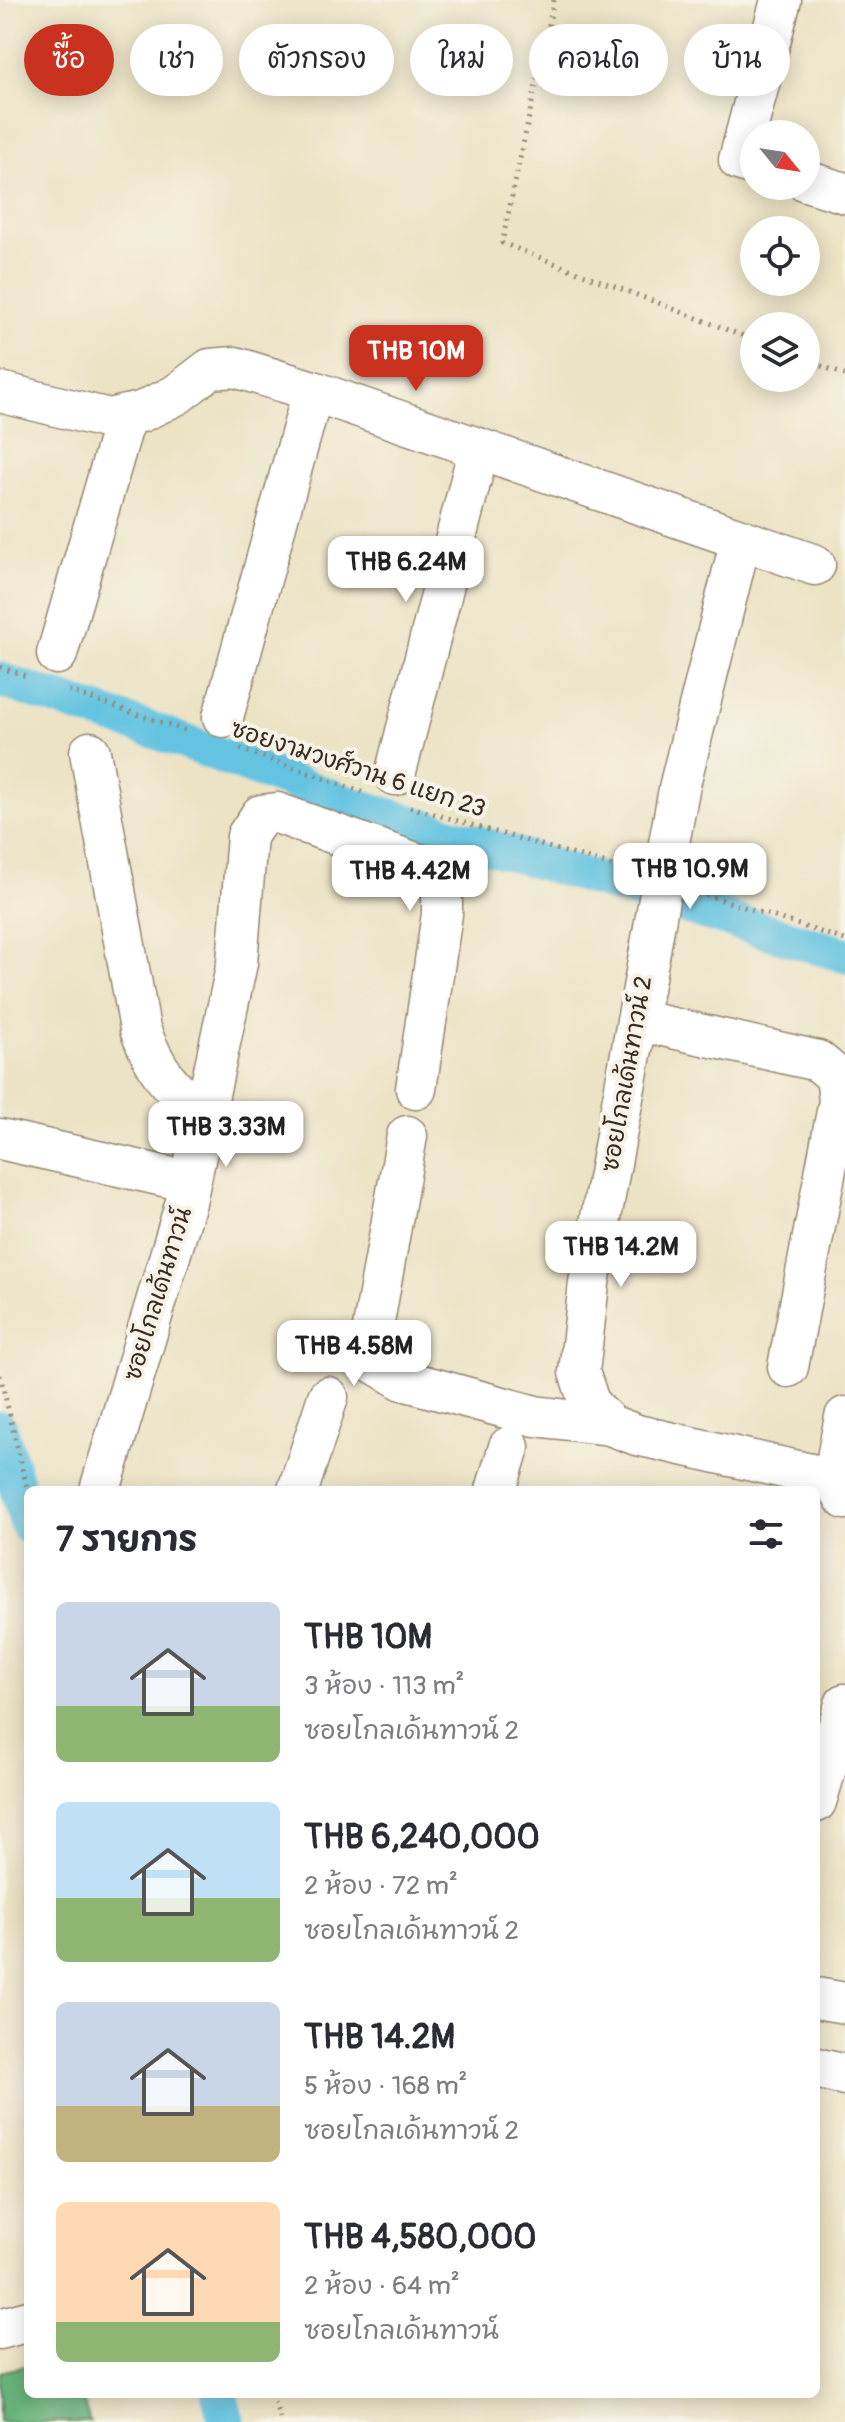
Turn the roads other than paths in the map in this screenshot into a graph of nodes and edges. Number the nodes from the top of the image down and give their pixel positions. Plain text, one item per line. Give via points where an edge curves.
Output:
1 (781, 0) edge
2 (755, 120) edge
3 (820, 185) edge
4 (845, 193) edge
5 (313, 391) junction
6 (0, 392) edge
7 (126, 415) junction
8 (479, 448) junction
9 (741, 539) junction
10 (815, 565) dead end
11 (48, 672) road end
12 (215, 732) road end
13 (90, 752) dead end
14 (389, 791) road end
15 (637, 1020) junction
16 (416, 1089) dead end
17 (204, 1116) junction
18 (407, 1136) dead end
19 (0, 1139) edge
20 (190, 1182) junction
21 (788, 1367) dead end
22 (328, 1397) dead end
23 (845, 1417) edge
24 (610, 1425) junction
25 (509, 1447) dead end
26 (101, 1486) edge
27 (299, 1486) edge
28 (497, 1486) edge
29 (839, 1489) edge
30 (845, 1704) edge
31 (830, 1759) edge
32 (820, 1790) edge
33 (820, 1999) edge
34 (845, 2003) edge
35 (820, 2069) edge
36 (845, 2075) edge
37 (24, 2322) edge
38 (0, 2329) edge

1 - 2 street
3 - 4 street
5 - 7 street via 235,367 210,369 176,395
5 - 8 street
5 - 12 street
6 - 7 street via 109,419
7 - 11 street
8 - 9 street
8 - 14 street
9 - 10 street
9 - 15 street, ซอยโกลเด้นทาวน์ 2, bridge via 680,784 653,863 649,956
13 - 17 street via 140,1029 150,1057 174,1090
15 - 21 street via 818,1061 836,1076 839,1101
15 - 24 street, ซอยโกลเด้นทาวน์ 2 via 589,1283 579,1372 590,1405
16 - 17 street, ซอยโกลเด้นทาวน์ via 442,914 442,884 435,870 277,813 261,815 247,836 237,963
17 - 20 street, ซอยโกลเด้นทาวน์
18 - 24 street via 371,1339 374,1363 403,1380 535,1416
19 - 20 street
20 - 26 street, ซอยโกลเด้นทาวน์
22 - 27 street
23 - 29 street
24 - 29 street
25 - 28 street
30 - 31 street
31 - 32 street
33 - 34 street
35 - 36 street
37 - 38 street

